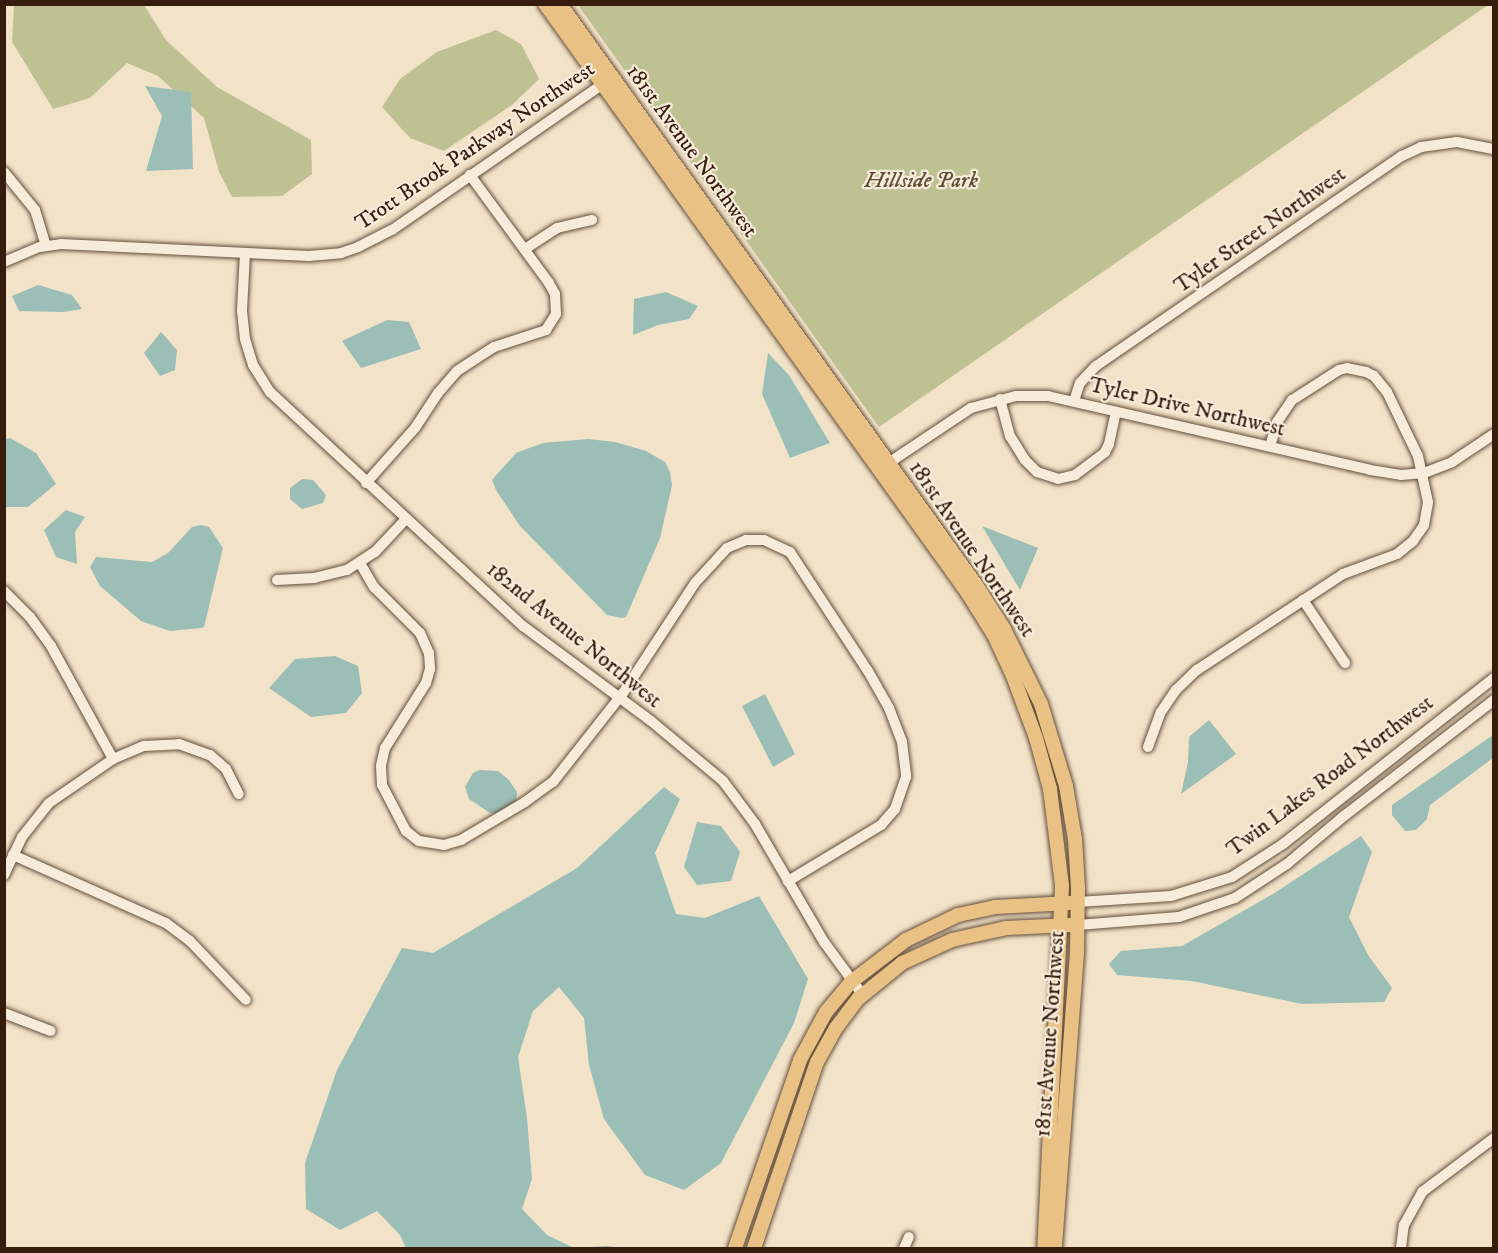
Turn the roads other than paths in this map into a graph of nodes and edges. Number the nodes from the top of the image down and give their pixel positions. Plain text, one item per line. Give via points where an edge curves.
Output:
1 (545, 4) edge
2 (560, 4) edge
3 (608, 81) junction
4 (1494, 149) edge
5 (4, 172) edge
6 (470, 175) junction
7 (592, 220) dead end
8 (46, 245) junction
9 (525, 249) junction
10 (245, 253) junction
11 (4, 262) edge
12 (1000, 399) junction
13 (1074, 401) junction
14 (1116, 412) junction
15 (1494, 434) edge
16 (1270, 446) junction
17 (884, 466) junction
18 (1424, 473) junction
19 (366, 483) junction
20 (406, 519) junction
21 (360, 563) junction
22 (277, 580) dead end
23 (4, 591) edge
24 (1303, 600) junction
25 (1346, 663) dead end
26 (1494, 678) edge
27 (619, 698) junction
28 (1494, 700) edge
29 (1148, 747) dead end
30 (113, 759) junction
31 (239, 794) dead end
32 (14, 855) junction
33 (4, 874) edge
34 (788, 881) junction
35 (1078, 902) junction
36 (1062, 903) junction
37 (1078, 925) junction
38 (1062, 926) junction
39 (851, 982) junction
40 (862, 995) junction
41 (246, 1000) dead end
42 (4, 1012) edge
43 (51, 1031) dead end
44 (1494, 1138) edge
45 (909, 1236) dead end
46 (735, 1248) edge
47 (754, 1248) edge
48 (904, 1248) edge
49 (1044, 1248) edge
50 (1055, 1248) edge
51 (1401, 1248) edge

1 - 3 main road, 181st Avenue Northwest
2 - 3 main road, 181st Avenue Northwest
3 - 6 street, Trott Brook Parkway Northwest
3 - 17 main road, 181st Avenue Northwest
4 - 13 street, Tyler Street Northwest via 1457,142 1420,147 1402,156 1096,366 1080,383
5 - 8 street via 34,210
6 - 9 street
6 - 10 street, Trott Brook Parkway Northwest via 392,230 341,253
7 - 9 street via 557,228
8 - 10 street, Trott Brook Parkway Northwest via 74,243
8 - 11 street, Trott Brook Parkway Northwest
9 - 19 street via 555,294 556,314 552,322 537,335 481,353 457,371 415,428
10 - 19 street, 182nd Avenue Northwest via 243,325 253,365 270,392
12 - 13 street, Tyler Drive Northwest via 1033,395
12 - 14 street via 1008,430 1025,460 1037,472 1058,479 1075,475 1105,452
12 - 17 street, Tyler Drive Northwest via 956,416
13 - 14 street, Tyler Drive Northwest
14 - 16 street, Tyler Drive Northwest
15 - 18 street, Tyler Drive Northwest via 1452,462
16 - 18 street, Tyler Drive Northwest via 1387,473
16 - 18 street via 1277,422 1293,400 1329,374 1356,369 1374,376 1387,392
17 - 35 main road, 181st Avenue Northwest via 976,585 1004,630 1041,704 1066,786 1076,850
17 - 36 main road, 181st Avenue Northwest via 994,635 1013,676 1050,789 1061,863
18 - 24 street via 1428,513 1413,541 1389,558 1343,574
19 - 20 street, 182nd Avenue Northwest
20 - 21 street
20 - 27 street, 182nd Avenue Northwest via 523,626
21 - 22 street via 336,574
21 - 27 street via 374,587 420,633 429,653 426,683 385,748 381,766 388,801 406,831 419,841 452,844 544,789 568,766
23 - 30 street via 51,646
24 - 25 street
24 - 29 street via 1186,680 1161,712
26 - 35 street, Twin Lakes Road Northwest via 1283,844 1232,877 1171,896
27 - 34 street, 182nd Avenue Northwest via 702,761 732,790
27 - 34 street via 695,583 727,548 746,540 764,540 790,552 889,708 902,742 906,777 895,808 880,825
28 - 37 street, Twin Lakes Road Northwest via 1287,864 1235,898 1171,918
30 - 31 street via 154,744 191,746 219,762
30 - 32 street via 49,803
32 - 33 street
32 - 41 street via 166,923 190,941
34 - 39 street, 182nd Avenue Northwest
35 - 36 main road, Twin Lakes Road Northwest
35 - 37 main road, 181st Avenue Northwest
36 - 38 main road, 181st Avenue Northwest
36 - 39 main road, Twin Lakes Road Northwest via 995,907 958,915 906,940
37 - 38 main road, Twin Lakes Road Northwest
37 - 50 main road, 181st Avenue Northwest
38 - 40 main road, Twin Lakes Road Northwest via 1006,928 952,940 902,963
38 - 49 main road, 181st Avenue Northwest
39 - 40 street, 182nd Avenue Northwest
39 - 46 main road, Twin Lakes Road Northwest via 826,1012 800,1059
40 - 47 main road, Twin Lakes Road Northwest via 836,1028 817,1062
42 - 43 street
44 - 51 street via 1422,1192 1404,1225
45 - 48 street

